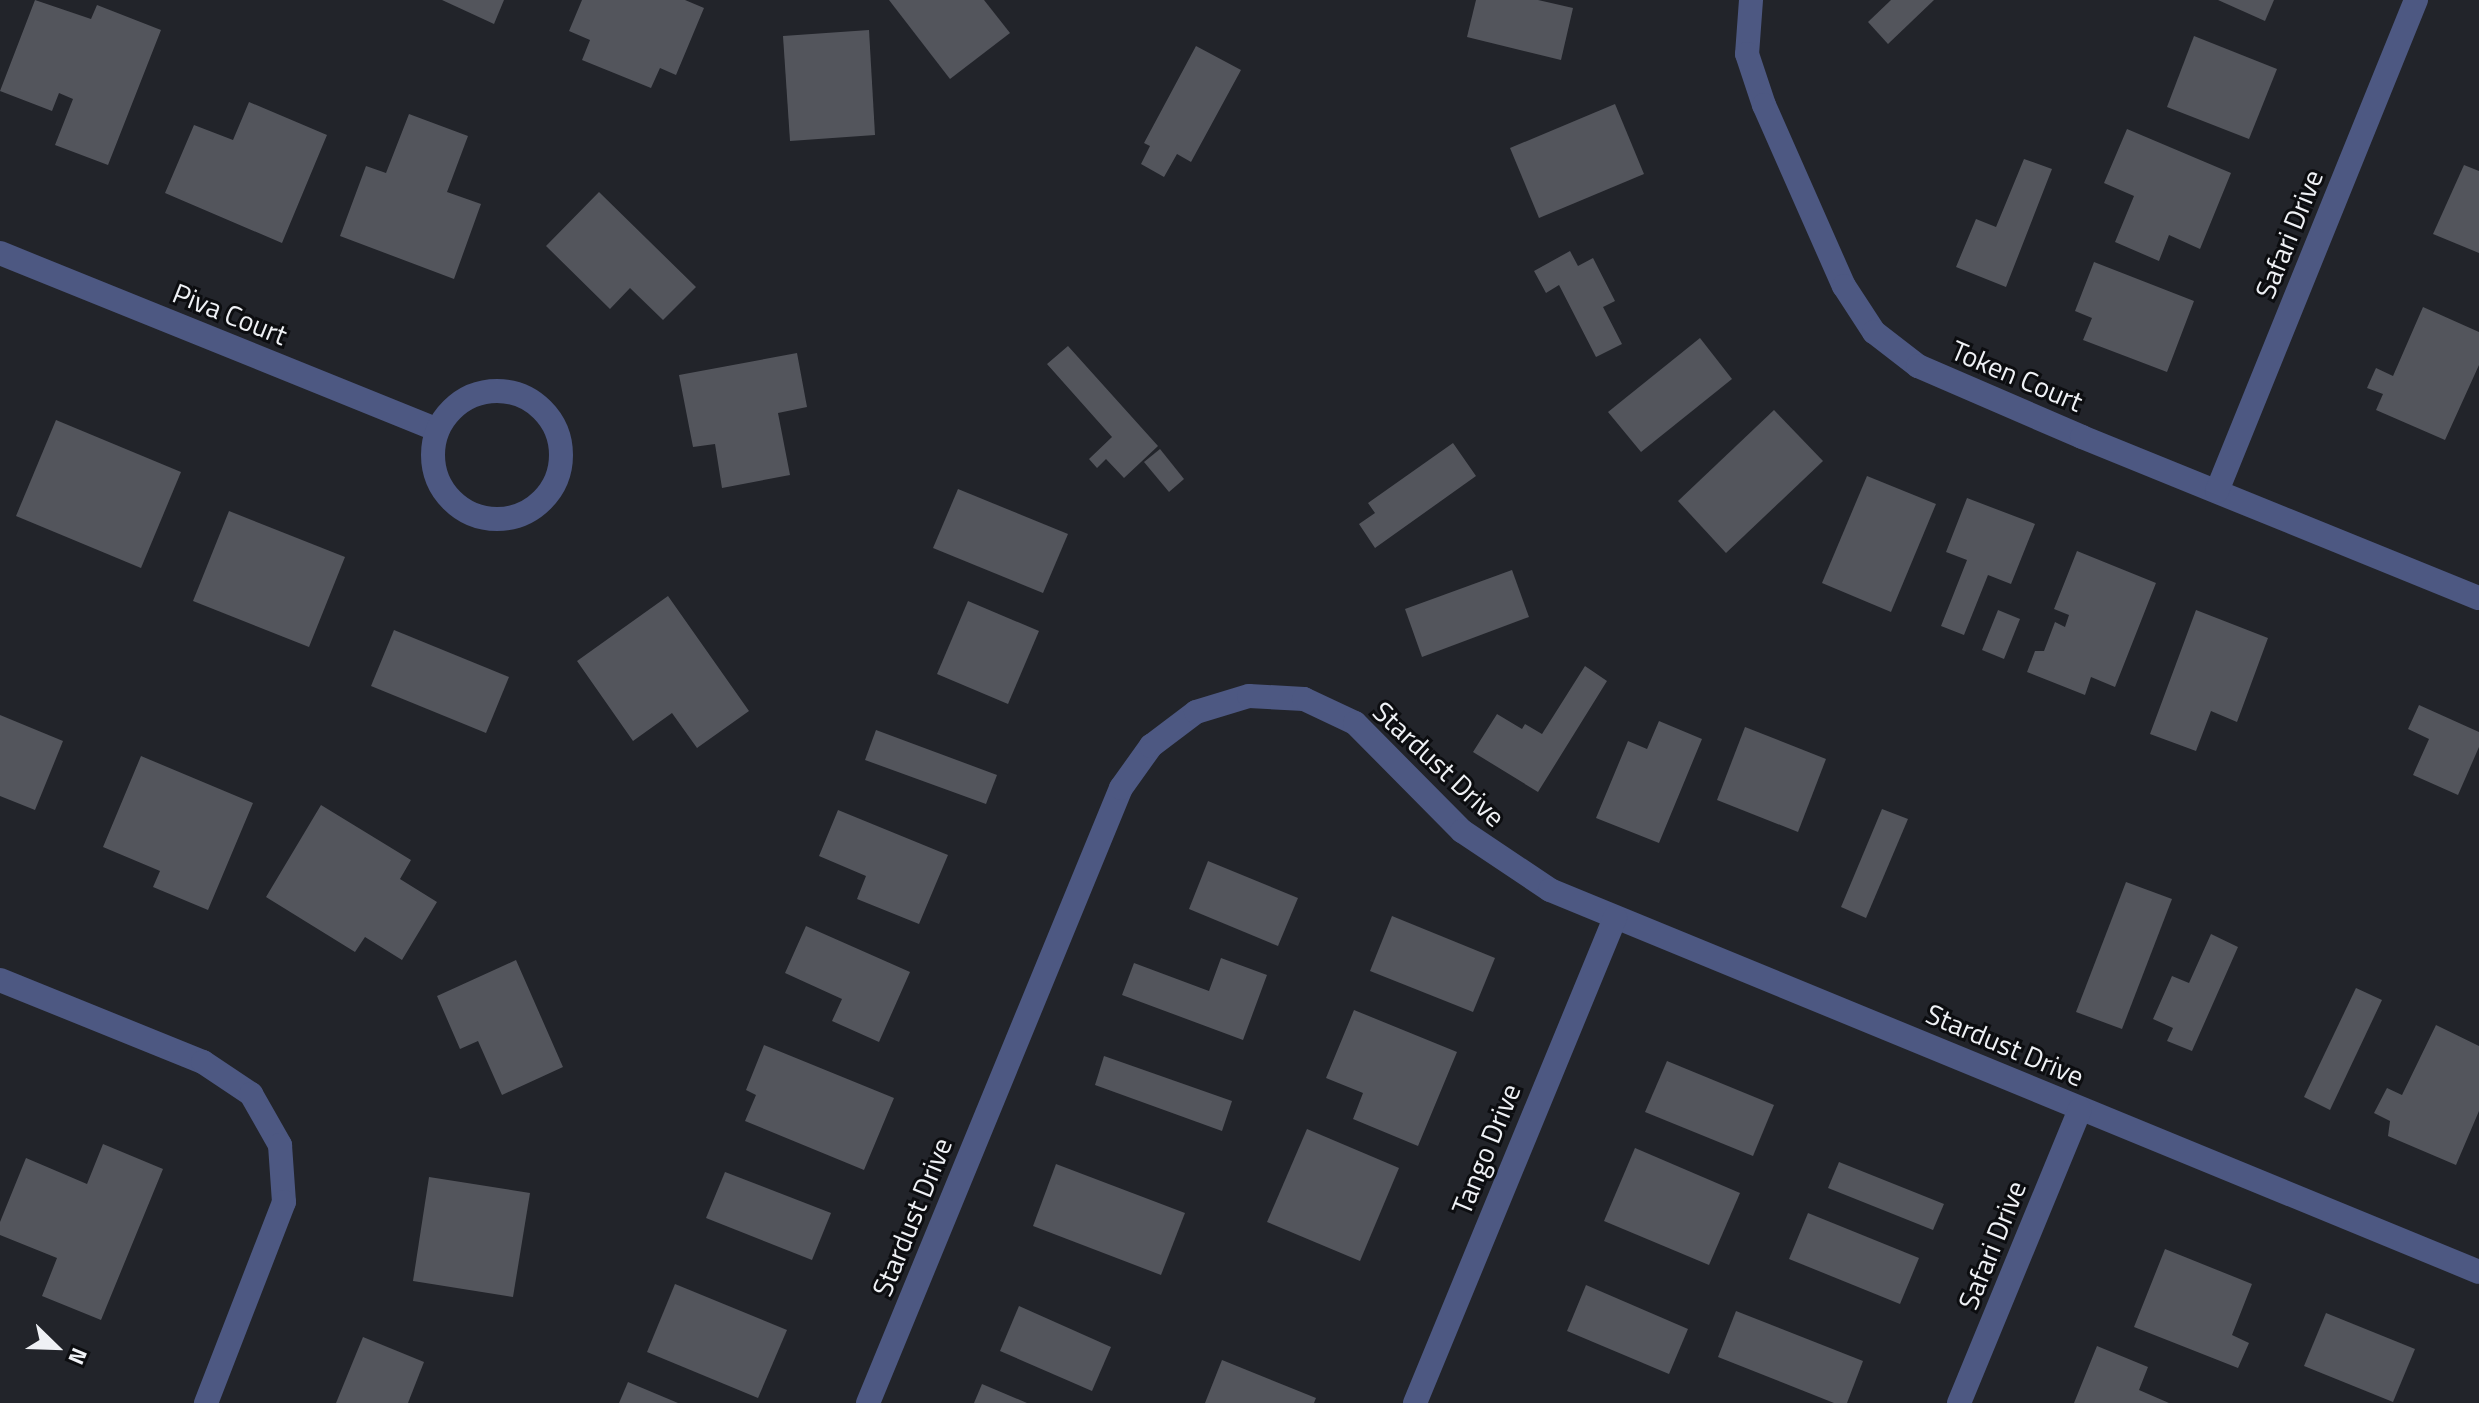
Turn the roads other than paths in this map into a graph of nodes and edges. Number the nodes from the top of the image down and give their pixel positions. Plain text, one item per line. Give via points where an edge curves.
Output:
1 (1751, 0) edge
2 (2416, 0) edge
3 (0, 253) edge
4 (438, 430) junction
5 (2217, 491) junction
6 (2479, 598) edge
7 (1615, 918) junction
8 (0, 980) edge
9 (2080, 1110) junction
10 (2479, 1272) edge
11 (206, 1403) edge
12 (868, 1403) edge
13 (1415, 1403) edge
14 (1959, 1403) edge

1 - 5 street, Token Court via 1747,54 1764,105 1844,286 1874,332 1918,366
2 - 5 street, Safari Drive
3 - 4 street, Piva Court
4 - 4 street via 449,411 487,391 530,400 557,432 558,476 533,509 504,519 474,516 442,490 434,461
5 - 6 street, Token Court
7 - 9 street, Stardust Drive
7 - 12 street, Stardust Drive via 1550,890 1473,839 1355,723 1304,699 1249,696 1196,712 1151,746 1121,788
7 - 13 street, Tango Drive
8 - 11 street via 203,1062 251,1094 280,1145 284,1202
9 - 10 street, Stardust Drive
9 - 14 street, Safari Drive

